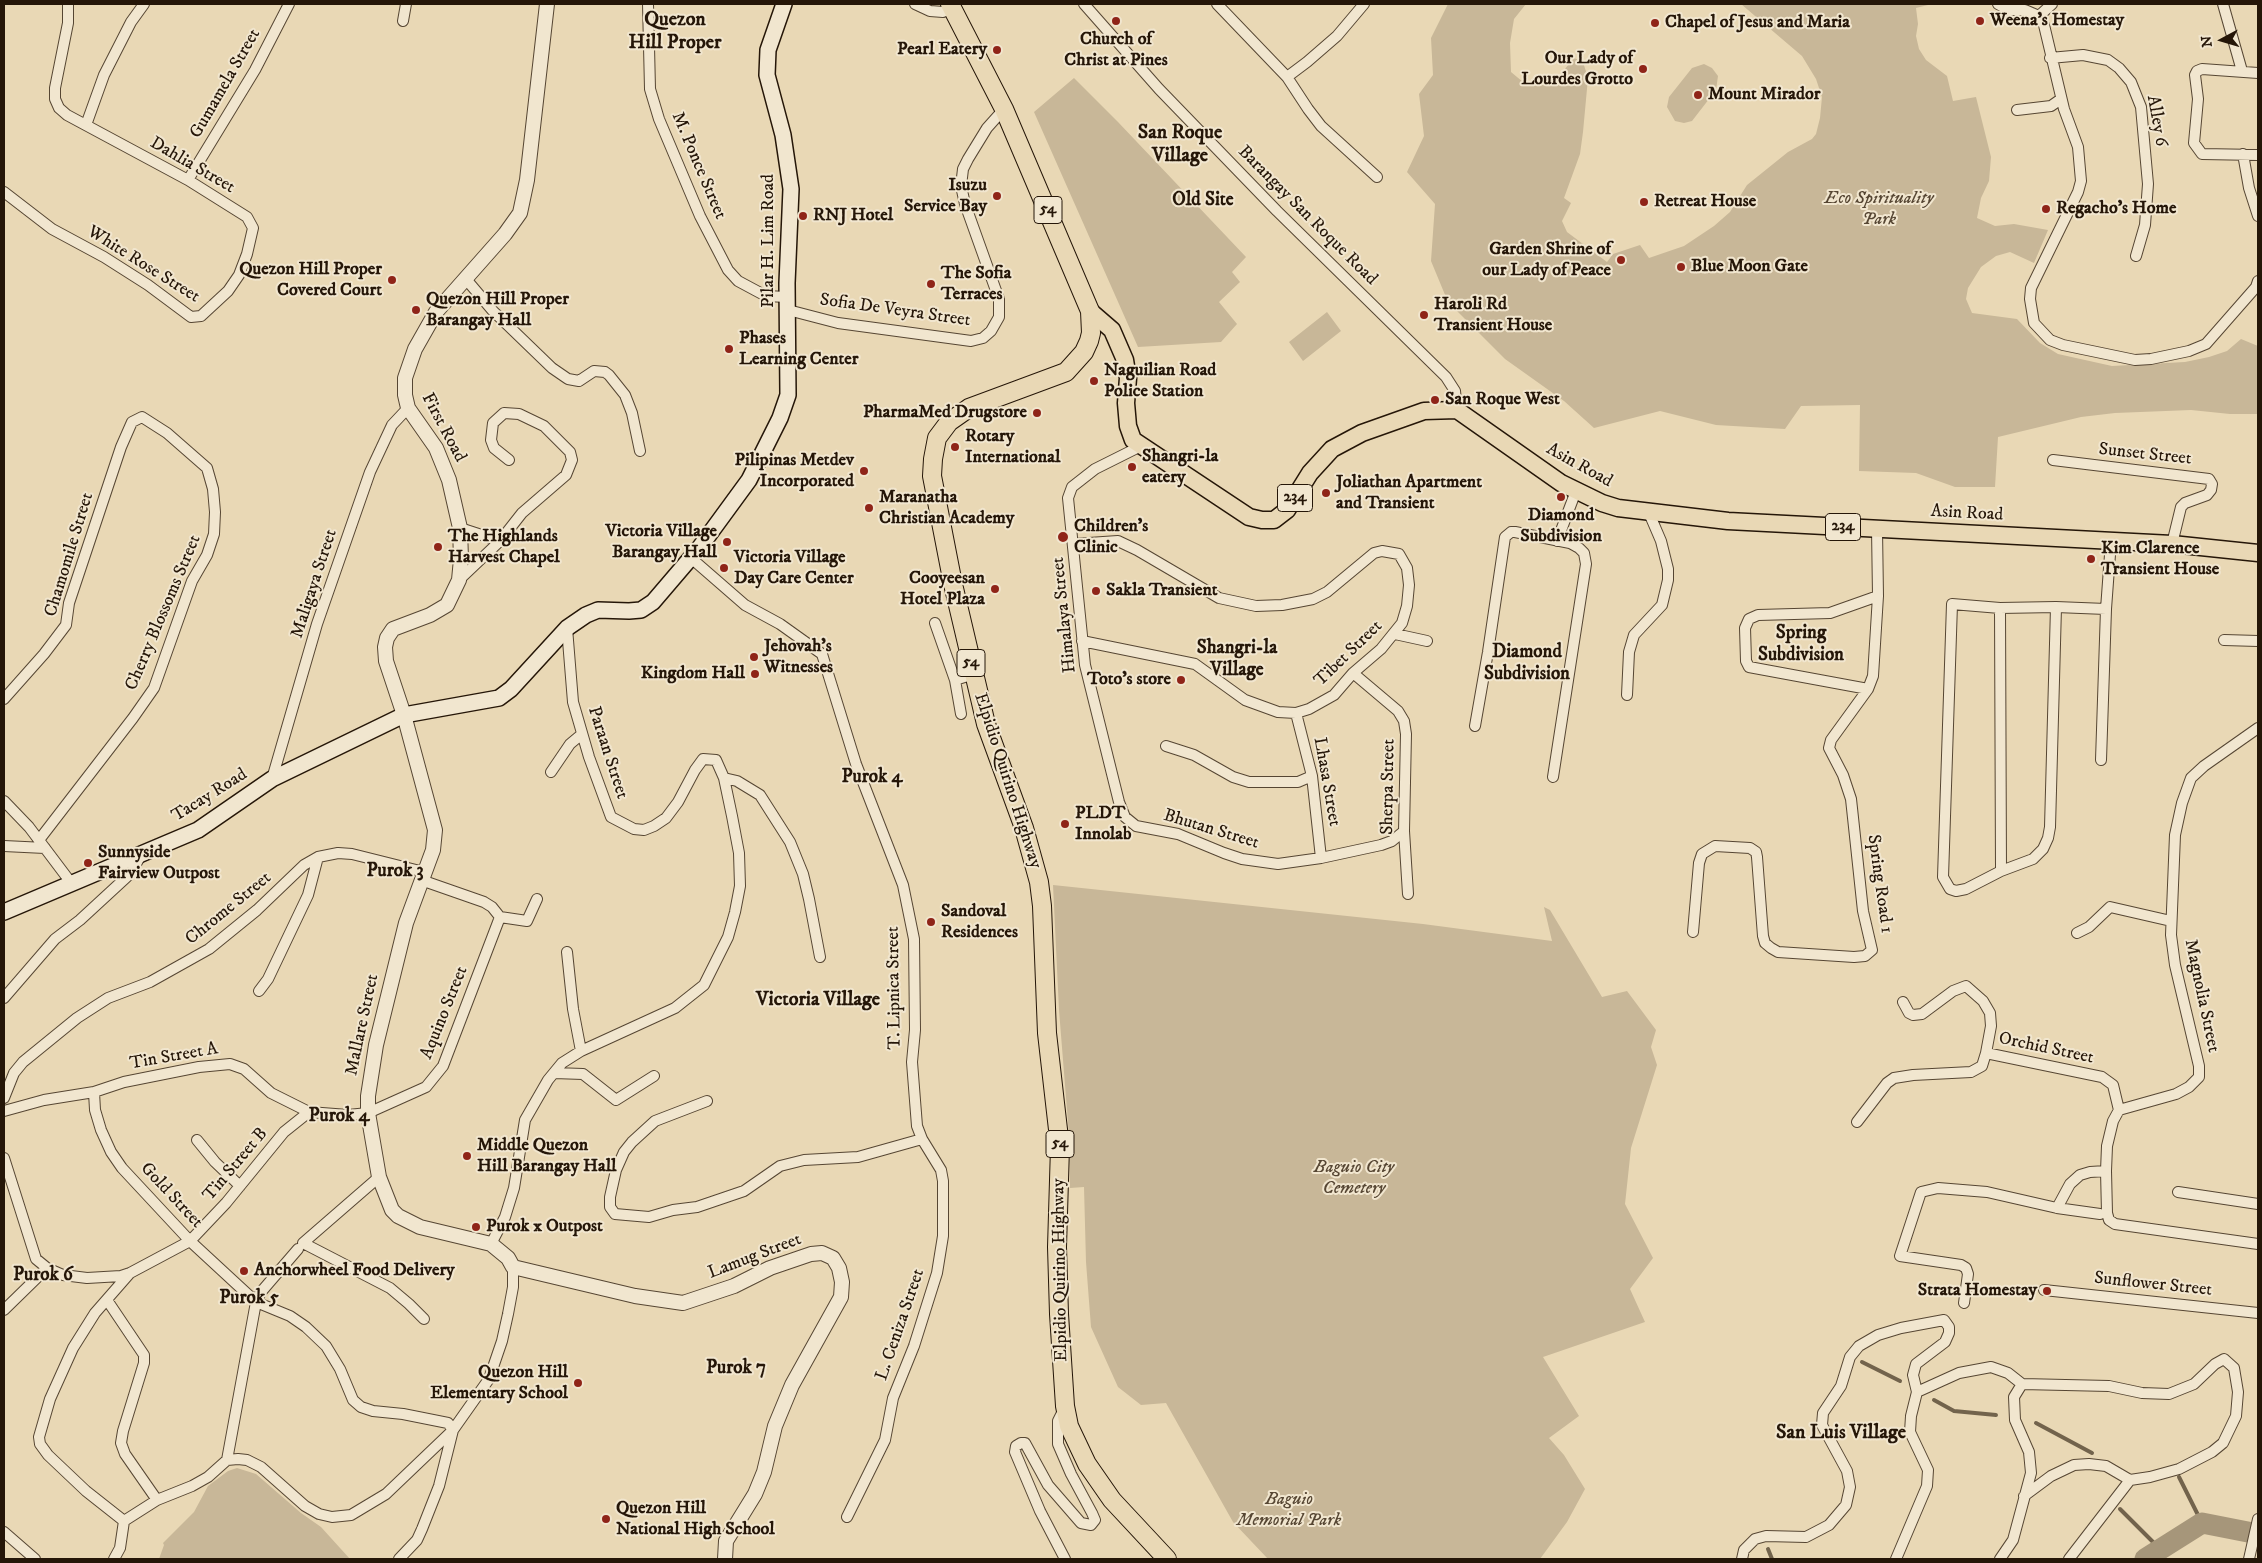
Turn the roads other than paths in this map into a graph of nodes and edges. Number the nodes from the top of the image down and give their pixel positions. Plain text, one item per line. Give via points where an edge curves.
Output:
1 (68, 4) edge
2 (144, 4) edge
3 (289, 4) edge
4 (406, 4) edge
5 (547, 4) edge
6 (648, 4) edge
7 (784, 4) edge
8 (915, 4) edge
9 (1084, 4) edge
10 (1217, 4) edge
11 (1364, 4) edge
12 (1998, 4) edge
13 (2052, 4) edge
14 (2223, 4) edge
15 (951, 6) edge
16 (2039, 16) junction
17 (403, 21) dead end
18 (2050, 58) junction
19 (2242, 71) junction
20 (2258, 73) edge
21 (1287, 76) junction
22 (2061, 99) junction
23 (1004, 109) junction
24 (2017, 110) dead end
25 (86, 125) junction
26 (2243, 154) junction
27 (2258, 155) edge
28 (1377, 177) dead end
29 (188, 180) junction
30 (4, 192) edge
31 (2258, 216) edge
32 (247, 254) joint
33 (2136, 256) dead end
34 (465, 278) junction
35 (2258, 281) edge
36 (787, 304) junction
37 (1090, 311) junction
38 (408, 408) junction
39 (1457, 410) junction
40 (127, 432) joint
41 (1141, 446) junction
42 (640, 451) dead end
43 (509, 460) dead end
44 (2053, 460) dead end
45 (1576, 490) junction
46 (1649, 513) junction
47 (460, 528) junction
48 (1877, 530) junction
49 (500, 541) junction
50 (1557, 541) junction
51 (2111, 541) junction
52 (1074, 544) junction
53 (2172, 544) junction
54 (2258, 553) edge
55 (691, 558) junction
56 (459, 580) junction
57 (1878, 596) junction
58 (2056, 607) junction
59 (2000, 608) junction
60 (2106, 609) junction
61 (935, 623) dead end
62 (567, 628) junction
63 (1395, 634) junction
64 (2224, 640) dead end
65 (1082, 641) junction
66 (1427, 641) dead end
67 (2258, 641) edge
68 (1352, 673) junction
69 (974, 674) junction
70 (955, 680) junction
71 (1868, 689) junction
72 (1627, 695) dead end
73 (4, 699) edge
74 (1296, 713) junction
75 (961, 714) dead end
76 (404, 715) junction
77 (1475, 726) dead end
78 (2258, 729) edge
79 (582, 734) junction
80 (1166, 746) dead end
81 (2101, 760) dead end
82 (551, 772) dead end
83 (1312, 776) junction
84 (1553, 777) dead end
85 (724, 778) junction
86 (272, 779) junction
87 (4, 801) edge
88 (1125, 817) joint
89 (1404, 831) junction
90 (42, 844) junction
91 (4, 846) edge
92 (142, 854) junction
93 (318, 857) junction
94 (1320, 858) junction
95 (2001, 871) junction
96 (423, 876) junction
97 (72, 884) junction
98 (1408, 894) dead end
99 (537, 899) dead end
100 (4, 912) edge
101 (500, 917) junction
102 (2171, 921) junction
103 (1693, 932) dead end
104 (2077, 933) dead end
105 (567, 952) dead end
106 (820, 957) dead end
107 (259, 991) dead end
108 (4, 998) edge
109 (1903, 1002) dead end
110 (581, 1051) junction
111 (1986, 1053) junction
112 (554, 1073) junction
113 (654, 1076) dead end
114 (94, 1092) junction
115 (4, 1098) edge
116 (706, 1101) dead end
117 (2119, 1110) junction
118 (4, 1111) edge
119 (309, 1112) junction
120 (368, 1113) junction
121 (1857, 1122) dead end
122 (922, 1139) junction
123 (197, 1140) dead end
124 (4, 1158) edge
125 (2106, 1171) junction
126 (379, 1177) junction
127 (240, 1186) junction
128 (2178, 1192) dead end
129 (2258, 1204) edge
130 (2057, 1208) junction
131 (2100, 1214) dead end
132 (190, 1241) junction
133 (491, 1244) junction
134 (2258, 1244) edge
135 (300, 1246) junction
136 (513, 1267) junction
137 (47, 1268) junction
138 (130, 1273) junction
139 (2044, 1290) dead end
140 (107, 1300) junction
141 (256, 1302) junction
142 (1964, 1303) dead end
143 (4, 1310) edge
144 (2258, 1313) edge
145 (424, 1319) dead end
146 (2022, 1384) junction
147 (1917, 1392) junction
148 (1065, 1406) junction
149 (453, 1430) junction
150 (227, 1460) junction
151 (2130, 1480) junction
152 (2024, 1496) junction
153 (156, 1500) junction
154 (847, 1517) dead end
155 (2258, 1519) edge
156 (124, 1521) junction
157 (4, 1532) edge
158 (35, 1559) edge
159 (114, 1559) edge
160 (399, 1559) edge
161 (725, 1559) edge
162 (1065, 1559) edge
163 (1167, 1559) edge
164 (1742, 1559) edge
165 (1896, 1559) edge
166 (2000, 1559) edge
167 (2069, 1559) edge
168 (2249, 1559) edge

1 - 25 street, Dahlia Street via 68,23 54,88 55,99 67,115
2 - 25 street via 104,75
3 - 29 street, Gumamela Street via 255,70
4 - 17 street
5 - 34 street, First Road via 527,180 520,213
6 - 36 street, M. Ponce Street via 650,89 659,120 700,216 728,270 738,281
7 - 36 main road, Pilar H. Lim Road via 768,50 767,75 791,189
8 - 15 street via 930,11 943,12
9 - 39 street, Barangay San Roque Road via 1159,89 1277,211 1446,377 1455,391
10 - 21 street
11 - 21 street via 1337,36
12 - 16 street via 2009,10 2025,10
13 - 16 street
14 - 19 street
15 - 23 highway, Elpidio Quirino Highway / 54
16 - 18 street via 2044,25
18 - 22 street
18 - 33 street, Alley 6 via 2083,55 2108,60 2131,82 2140,107 2148,184 2145,225
19 - 20 street
19 - 26 street via 2197,71 2194,143 2202,154
21 - 28 street via 1321,126
22 - 24 street via 2051,106
22 - 35 street via 2078,147 2081,181 2075,202 2031,288 2034,323 2050,340 2135,360 2189,350 2206,344
23 - 36 street, Sofia De Veyra Street via 987,128 968,159 961,186 964,204 999,299 999,317 991,331 983,338 971,341 838,323
23 - 37 highway, Elpidio Quirino Highway / 54
25 - 29 street, Dahlia Street
26 - 27 street
26 - 31 street
29 - 32 street, Dahlia Street via 247,217 252,228
30 - 32 street, White Rose Street via 26,212 104,257 190,317 201,316 228,291
34 - 38 street, First Road via 436,312 415,349 405,378
34 - 42 street via 493,311 552,368 568,379 579,381 594,371 609,375 625,395
36 - 55 main road, Pilar H. Lim Road via 788,395 780,418 749,480
37 - 41 main road, 234 via 1112,330 1125,360 1128,426 1133,440
37 - 69 highway, Elpidio Quirino Highway / 54 via 1089,341 1084,352 1066,372 968,408 949,422 937,438 932,476
38 - 47 street, First Road via 443,462
38 - 86 street, Maligaya Street via 392,425 370,472 317,624
39 - 41 main road, 234 via 1424,411 1362,433 1332,449 1310,473 1287,510 1274,520 1249,517
39 - 45 main road, Asin Road / 234
40 - 73 street, Chamomile Street via 69,603 66,625
40 - 90 street, Cherry Blossoms Street via 132,422 142,417 167,433 207,468 216,512 214,534 207,556 192,581 154,688
41 - 52 street, Himalaya Street via 1095,469 1072,487 1068,498
43 - 49 street via 494,448 491,440 493,423 504,413 519,414 544,426 570,452 572,460 566,475 522,513
44 - 53 street, Sunset Street via 2209,479 2212,484 2207,495 2181,507
45 - 46 main road, Asin Road / 234 via 1602,503
45 - 50 street
46 - 48 main road, Asin Road / 234
46 - 72 street via 1661,541 1668,580 1662,605 1634,635 1629,652
47 - 49 street
47 - 56 street, First Road
48 - 51 main road, Asin Road / 234
48 - 57 street, Spring Road 1
49 - 56 street
50 - 77 street via 1515,532 1505,537
50 - 84 street via 1579,548 1586,558
51 - 53 main road, Asin Road / 234
51 - 60 street
52 - 63 street, Tibet Street via 1118,541 1219,598 1256,606 1282,606 1313,599 1344,580 1374,553 1386,550 1399,554 1407,568 1408,599 1402,623
52 - 65 street, Himalaya Street
53 - 54 main road, Asin Road / 234
55 - 62 main road, Pilar H. Lim Road via 653,602 641,610 598,610 586,614
55 - 122 street, T. Lipnica Street via 745,605 780,624 822,654 827,664 856,764 897,868 911,919 915,980 912,1062 917,1126
56 - 76 street, First Road via 447,605 393,629 387,638 386,661
57 - 71 street, Spring Road 1 via 1875,664
57 - 71 street via 1830,613 1758,615 1749,619 1745,628 1749,667
58 - 59 street
58 - 60 street
58 - 95 street via 2048,838 2043,850 2033,859
59 - 95 street
59 - 95 street via 1952,604 1943,877 1950,889 1956,891
60 - 81 street
61 - 70 street
62 - 76 main road, Pilar H. Lim Road via 511,690 499,698
62 - 79 street, Paraan Street via 573,702
63 - 66 street
63 - 68 street, Tibet Street
64 - 67 street
65 - 74 street via 1194,664 1245,700 1278,712
65 - 88 street, Himalaya Street via 1085,665
68 - 74 street, Tibet Street via 1334,695
68 - 89 street, Sherpa Street via 1398,711 1404,721
69 - 70 street
69 - 148 highway, Elpidio Quirino Highway / 54 via 986,724 1035,862 1040,890 1047,1033 1060,1147 1057,1247
70 - 75 street
71 - 103 street, Spring Road 1 via 1831,740 1829,748 1852,799 1863,911 1872,950 1865,956 1854,957 1778,952 1771,948 1763,936 1757,857 1750,848 1715,846 1702,854
74 - 83 street, Lhasa Street
76 - 86 main road, Tacay Road
76 - 96 street, Mallare Street via 435,830 433,850
78 - 102 street, Magnolia Street via 2191,778 2175,835
79 - 82 street via 570,744
79 - 85 street, Paraan Street via 611,817 634,829 644,830 666,818 703,759 716,760
80 - 83 street via 1194,755 1250,782 1298,782
83 - 94 street, Lhasa Street
85 - 106 street via 737,781 760,795 790,842 803,874
85 - 110 street, Paraan Street via 739,853 740,886 728,937 704,985 675,1008
86 - 92 main road, Tacay Road via 198,830
87 - 90 street
88 - 94 street, Bhutan Street via 1136,826 1178,834 1242,859 1278,864
89 - 94 street, Bhutan Street via 1387,843
89 - 98 street, Sherpa Street
90 - 91 street
90 - 97 street
92 - 97 main road, Tacay Road
92 - 108 street via 131,873 55,939
93 - 96 street, Chrome Street via 352,854
93 - 107 street via 303,906
93 - 115 street, Chrome Street via 304,865 257,910 209,949 150,982 108,998 77,1018 23,1062 14,1073
96 - 101 street via 484,902
96 - 120 street, Mallare Street via 406,923 376,1045
97 - 100 main road, Tacay Road
99 - 101 street via 528,921
101 - 120 street, Aquino Street via 443,1066 426,1087
102 - 104 street via 2110,908 2090,927
102 - 117 street, Magnolia Street via 2175,965 2199,1077 2176,1094
105 - 110 street via 572,1009
109 - 111 street via 1909,1013 1922,1014 1953,991 1966,986 1990,1012
110 - 112 street, Paraan Street via 562,1063
111 - 117 street, Orchid Street via 2102,1077 2113,1085
111 - 121 street, Orchid Street via 1982,1066 1971,1072 1894,1078
112 - 113 street via 583,1074 616,1100
112 - 133 street, Paraan Street via 525,1120 514,1188 505,1217
114 - 118 street, Tin Street A via 44,1100
114 - 119 street, Tin Street A via 124,1082 230,1064 244,1069 271,1093
114 - 132 street, Gold Street via 101,1130 122,1168
116 - 122 street via 654,1122 632,1142 616,1170 610,1197 610,1207 615,1214 649,1217 696,1207 744,1191 780,1166 804,1160 858,1157
117 - 125 street via 2107,1146
119 - 120 street, Tin Street A
119 - 127 street, Tin Street B via 284,1132
120 - 126 street, Mallare Street
122 - 154 street, L. Ceniza Street via 941,1170 943,1181 943,1236 937,1273 914,1346 893,1398 885,1440
123 - 127 street
124 - 137 street via 36,1259
125 - 130 street via 2080,1175 2070,1184
125 - 134 street via 2108,1220 2115,1224
126 - 133 street, Mallare Street via 392,1210 402,1219 420,1227
126 - 135 street
127 - 132 street, Tin Street B
128 - 129 street
130 - 131 street
130 - 142 street via 1987,1192 1938,1188 1921,1192 1900,1256 1966,1268
132 - 138 street
132 - 141 street, Gold Street
133 - 136 street, Mallare Street via 508,1258
135 - 141 street
135 - 145 street via 390,1288
136 - 149 street via 508,1314 489,1379
136 - 161 street, Lamug Street via 635,1296 683,1303 811,1254 822,1253 833,1258 842,1282 841,1297 792,1385 775,1426 756,1494 726,1541
137 - 138 street via 62,1275 87,1278
137 - 143 street
138 - 140 street
139 - 144 street, Sunflower Street
140 - 153 street via 144,1355 121,1443
140 - 156 street via 73,1348 50,1399 39,1437 48,1455
141 - 149 street via 306,1326 326,1346 353,1400 361,1407 448,1423
141 - 150 street
146 - 147 street via 2008,1373 1991,1367 1959,1373
146 - 151 street via 2109,1386 2142,1393 2169,1394 2194,1384 2224,1359 2234,1368 2238,1392 2236,1416 2223,1443 2179,1468
146 - 152 street via 2014,1397 2014,1405 2015,1420 2029,1459 2030,1473
147 - 164 street via 1913,1375 1916,1364 1945,1342 1949,1327 1944,1320 1878,1335 1854,1351 1841,1386 1822,1413 1822,1425 1847,1471 1850,1488 1846,1506 1829,1525 1806,1536 1755,1539 1744,1550
147 - 165 street via 1910,1432 1928,1470 1927,1486
148 - 162 street via 1058,1421 1058,1444 1095,1520 1091,1525 1081,1523 1048,1485 1026,1443 1016,1446 1015,1452
148 - 163 highway, Elpidio Quirino Highway / 54 via 1069,1426 1087,1464 1112,1500
149 - 150 street via 386,1494 343,1517 319,1514 305,1506 261,1467 247,1460
149 - 160 street via 439,1486 422,1529 417,1540
150 - 153 street via 208,1477
151 - 152 street via 2106,1466 2074,1465 2051,1476
151 - 167 street
152 - 166 street via 2013,1540
153 - 156 street
155 - 168 street
156 - 159 street via 120,1548
157 - 158 street

